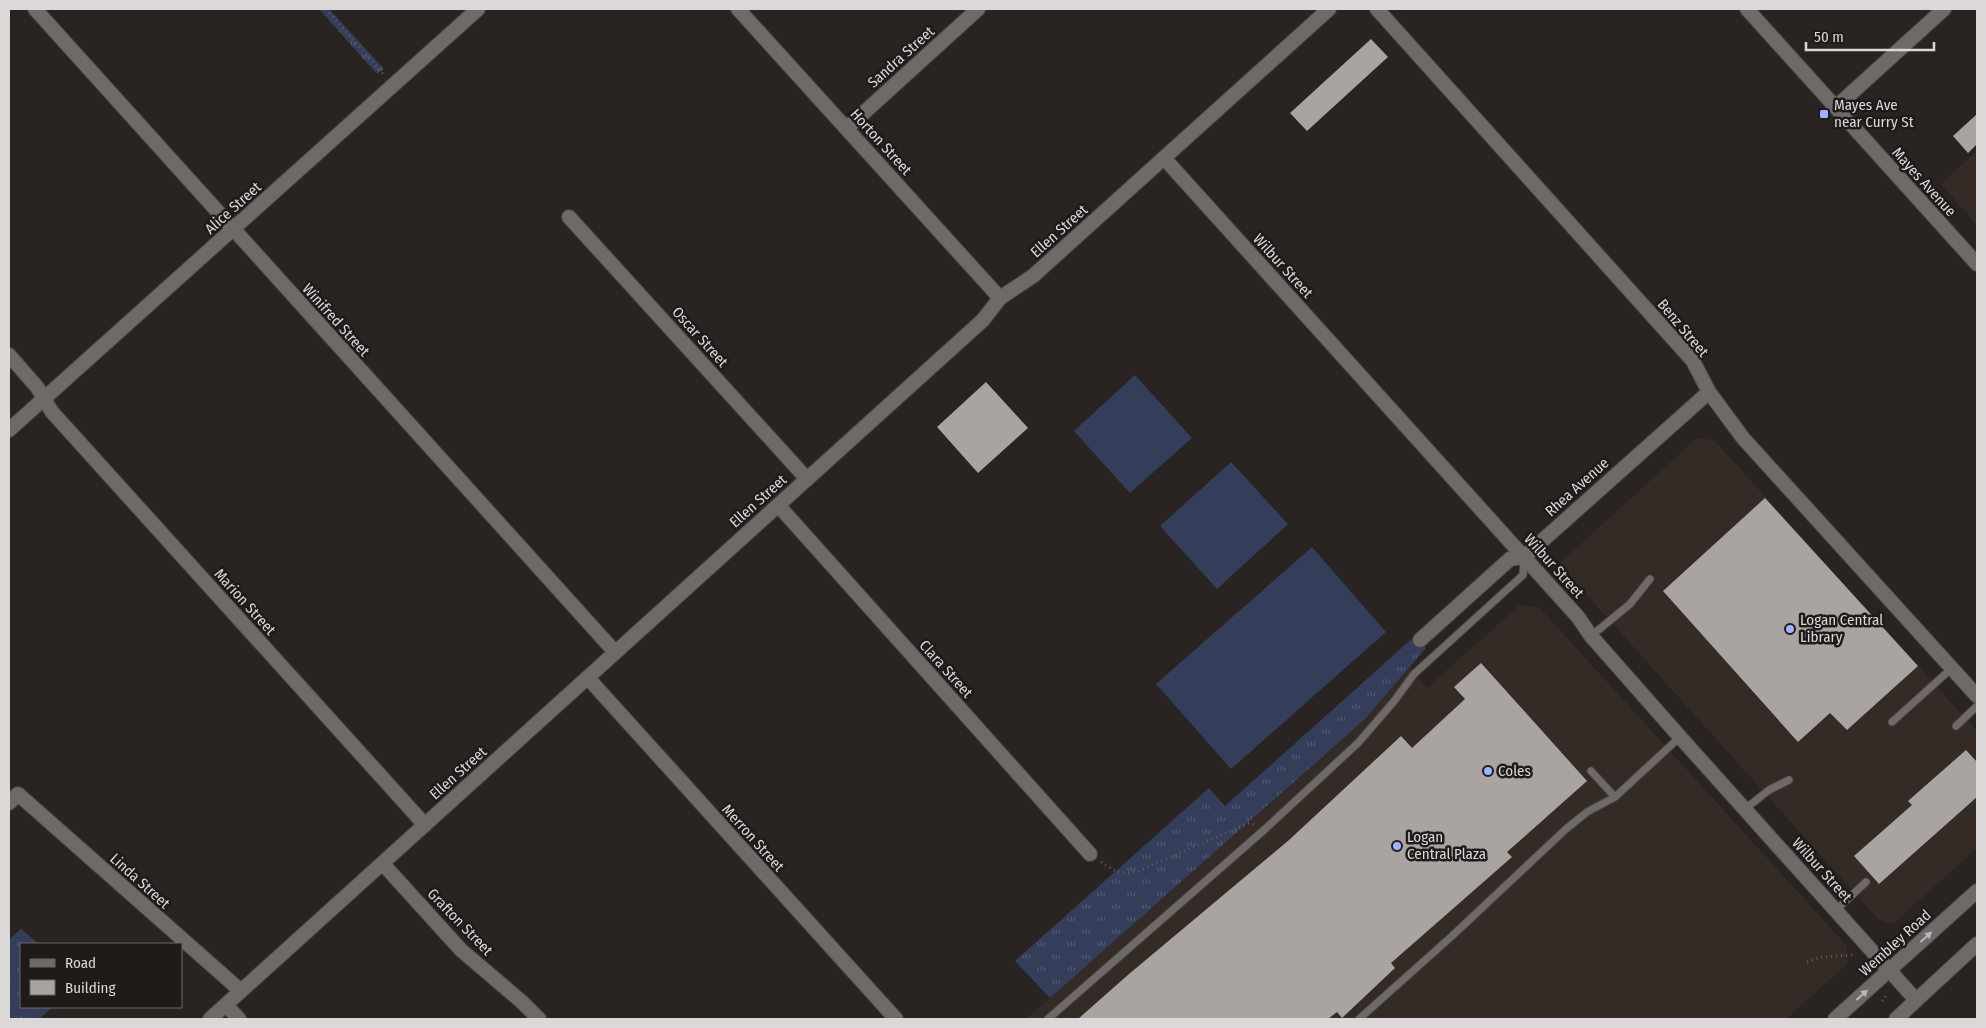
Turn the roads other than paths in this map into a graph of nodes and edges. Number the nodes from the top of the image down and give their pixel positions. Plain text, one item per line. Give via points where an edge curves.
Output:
1 (35, 9) edge
2 (478, 9) edge
3 (738, 9) edge
4 (978, 9) edge
5 (1329, 9) edge
6 (1377, 9) edge
7 (1747, 9) edge
8 (1944, 9) edge
9 (1836, 107) junction
10 (846, 128) junction
11 (1164, 158) junction
12 (569, 217) dead end
13 (234, 229) junction
14 (1977, 264) edge
15 (1000, 298) junction
16 (9, 355) edge
17 (1709, 392) junction
18 (44, 399) junction
19 (9, 430) edge
20 (807, 479) junction
21 (778, 505) junction
22 (1524, 557) junction
23 (1650, 578) dead end
24 (1592, 636) junction
25 (1420, 640) dead end
26 (615, 652) junction
27 (1952, 668) junction
28 (588, 678) junction
29 (1977, 696) edge
30 (1977, 706) edge
31 (1892, 722) dead end
32 (1956, 726) dead end
33 (1680, 737) junction
34 (1591, 771) dead end
35 (1789, 780) dead end
36 (1615, 797) junction
37 (14, 798) edge
38 (1745, 809) junction
39 (425, 825) junction
40 (1090, 854) road end
41 (383, 864) junction
42 (1866, 882) dead end
43 (1977, 891) edge
44 (1836, 910) junction
45 (1977, 944) edge
46 (1890, 970) junction
47 (241, 991) junction
48 (1916, 1000) junction
49 (226, 1005) junction
50 (210, 1019) edge
51 (239, 1019) edge
52 (539, 1019) edge
53 (896, 1019) edge
54 (1048, 1019) edge
55 (1359, 1019) edge
56 (1835, 1019) edge
57 (1896, 1019) edge

1 - 13 street, Winifred Street
2 - 13 street, Alice Street
3 - 10 street, Horton Street
4 - 10 street, Sandra Street
5 - 11 street, Ellen Street
6 - 17 street, Benz Street via 1693,361
7 - 9 street, Mayes Avenue
8 - 9 street
9 - 14 street, Mayes Avenue
10 - 15 street, Horton Street
11 - 15 street, Ellen Street via 1033,276
11 - 22 street, Wilbur Street
12 - 20 street, Oscar Street
13 - 18 street, Alice Street
13 - 26 street, Winifred Street
15 - 20 street, Ellen Street via 983,320
16 - 18 street, Marion Street via 37,386
17 - 22 street, Rhea Avenue
17 - 27 street, Benz Street via 1743,438
18 - 19 street, Alice Street
18 - 39 street, Marion Street via 52,412
20 - 21 street, Ellen Street
21 - 26 street, Ellen Street
21 - 40 street, Clara Street
22 - 24 street, Wilbur Street
22 - 25 street, Rhea Avenue via 1510,559
22 - 54 lane via 1524,575 1414,674 1360,742
23 - 24 lane via 1630,604
24 - 33 street, Wilbur Street
26 - 28 street, Ellen Street
27 - 29 street, Benz Street
27 - 31 lane
28 - 39 street, Ellen Street
28 - 53 street, Merron Street
30 - 32 lane
33 - 36 lane
33 - 38 street, Wilbur Street
34 - 36 lane
35 - 38 lane via 1769,790
36 - 55 lane via 1587,812 1566,829
37 - 47 street, Linda Street
38 - 44 street, Wilbur Street
39 - 41 street, Ellen Street
41 - 47 street, Ellen Street
41 - 52 street, Grafton Street via 461,950
42 - 44 lane
46 -> 43 street, Wembley Road
44 - 46 street, Wilbur Street
45 - 48 street
46 - 48 street, Wilbur Street
56 -> 46 street, Wembley Road
47 - 49 street, Ellen Street
48 - 57 street
49 - 50 street, Ellen Street
49 - 51 street

